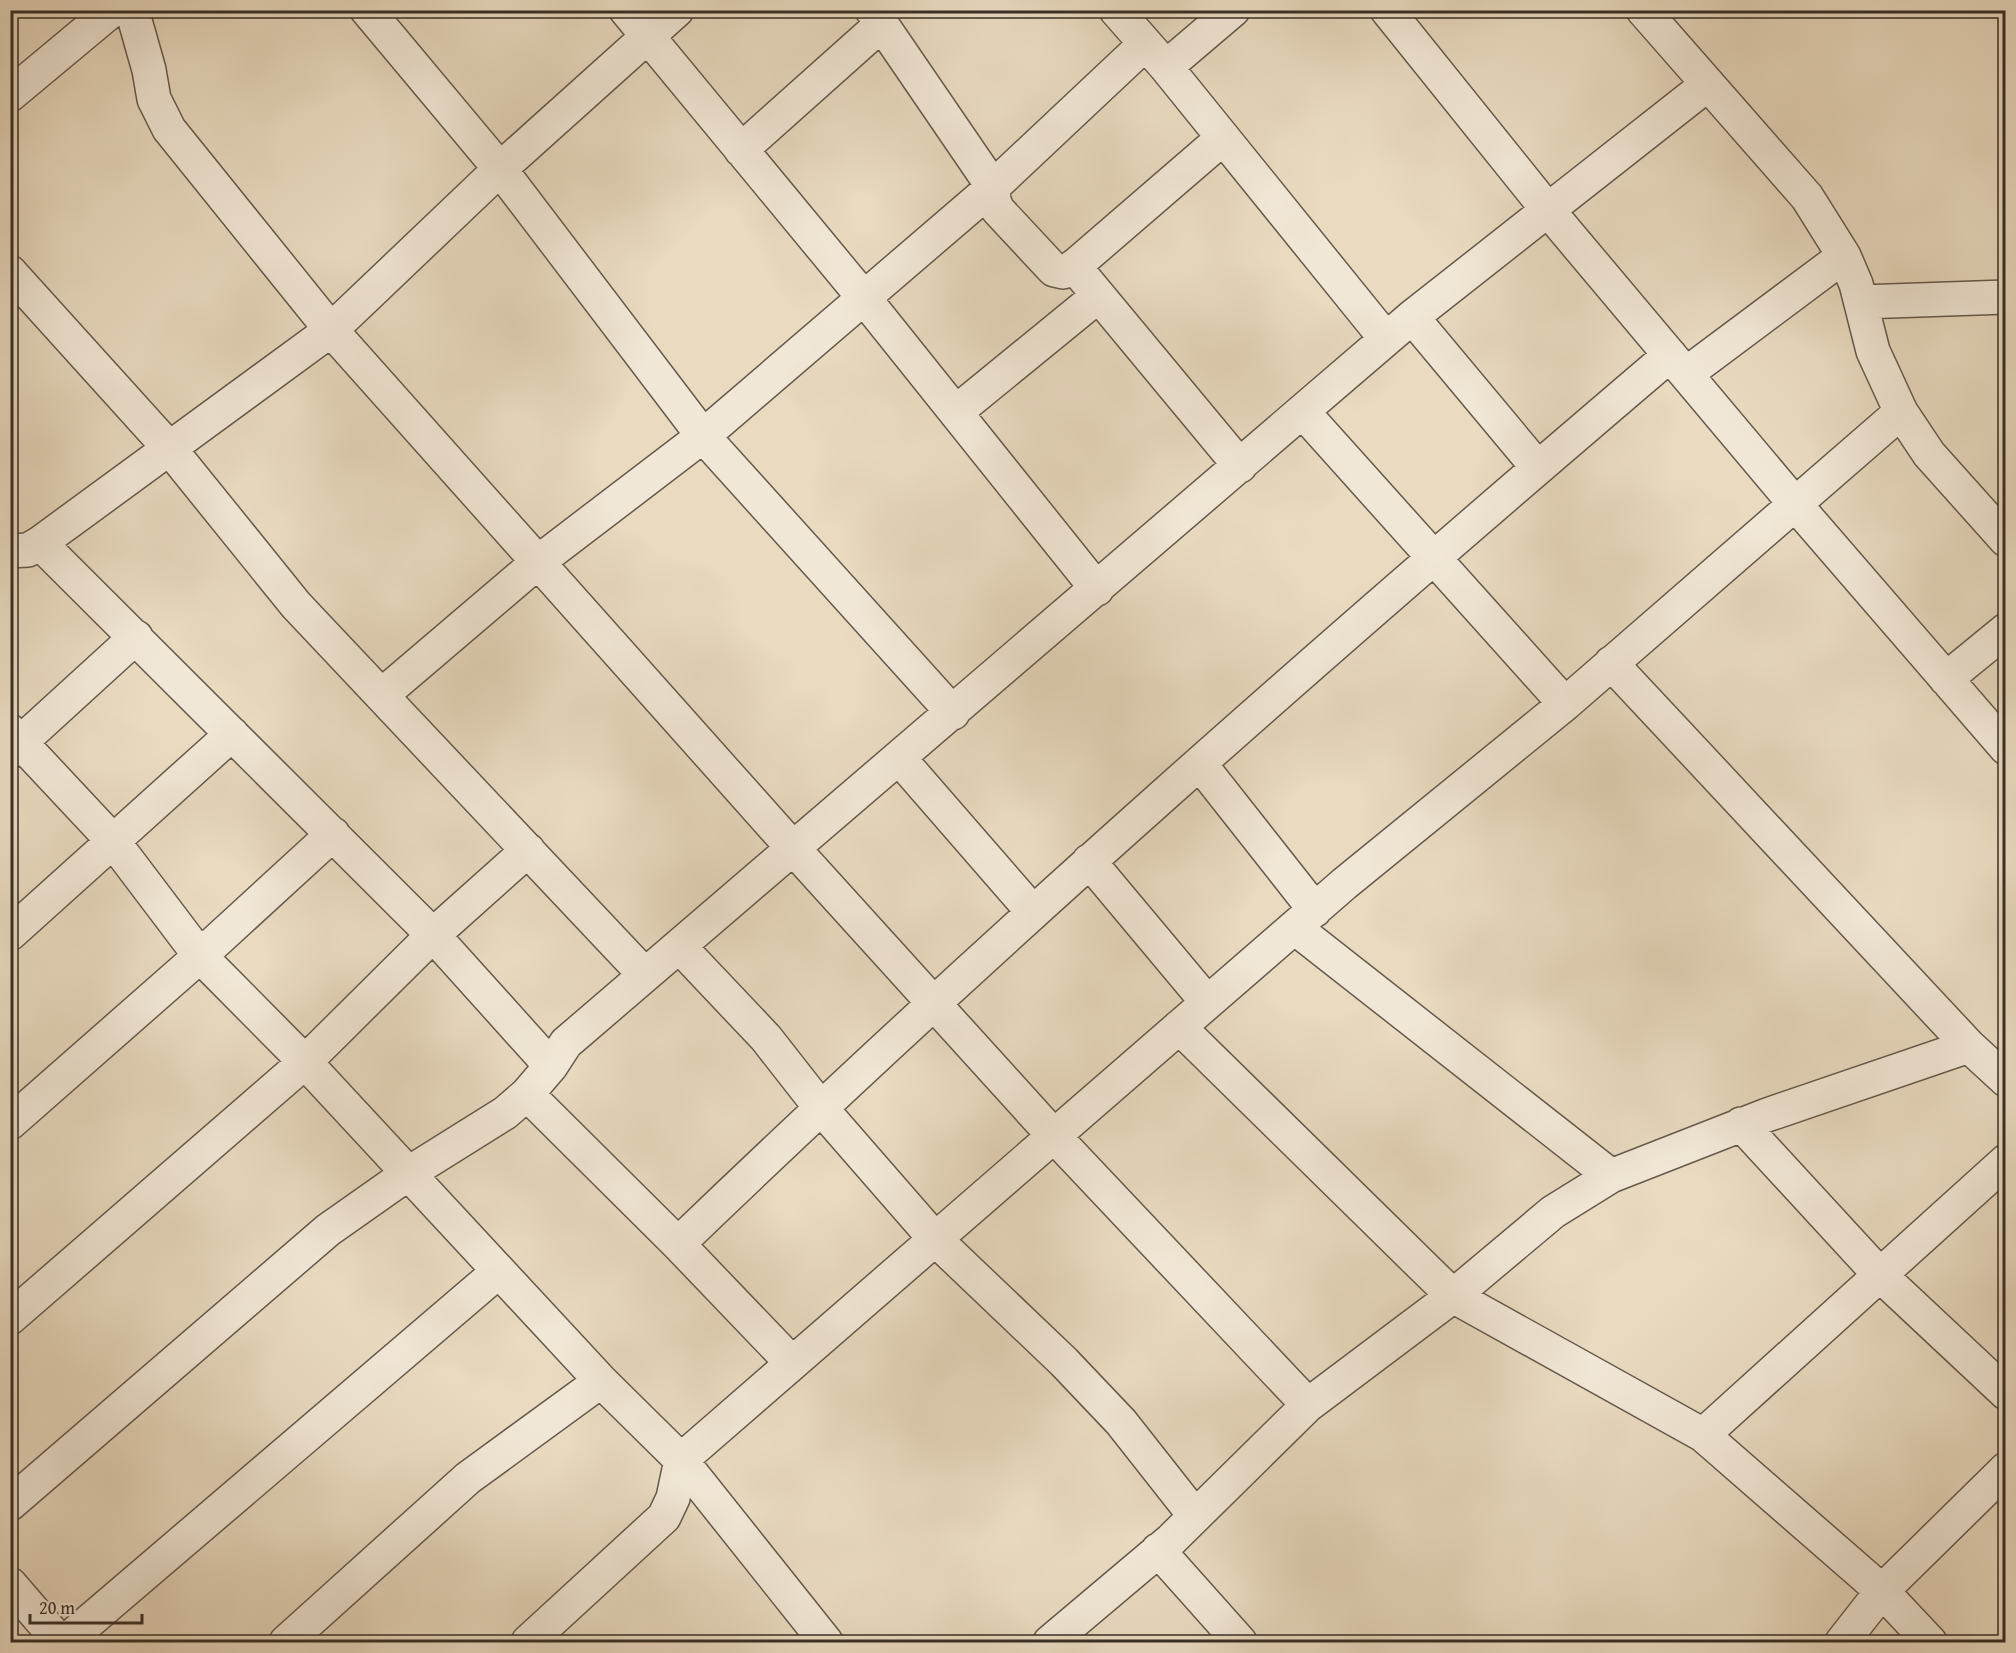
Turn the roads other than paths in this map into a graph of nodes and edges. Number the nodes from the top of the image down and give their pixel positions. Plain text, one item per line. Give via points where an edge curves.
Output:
1 (112, 10) edge
2 (132, 10) edge
3 (367, 10) edge
4 (626, 10) edge
5 (677, 10) edge
6 (1116, 10) edge
7 (1233, 10) edge
8 (1387, 10) edge
9 (1644, 10) edge
10 (877, 17) edge
11 (647, 36) junction
12 (1155, 56) junction
13 (1708, 84) junction
14 (10, 95) edge
15 (1223, 138) junction
16 (741, 150) junction
17 (500, 169) junction
18 (993, 187) junction
19 (1547, 209) junction
20 (1844, 256) junction
21 (1074, 266) junction
22 (10, 272) edge
23 (1098, 296) junction
24 (2006, 297) edge
25 (864, 298) junction
26 (1861, 302) junction
27 (1412, 317) junction
28 (331, 330) junction
29 (1386, 339) junction
30 (1678, 364) junction
31 (956, 412) junction
32 (1303, 412) junction
33 (1901, 412) junction
34 (703, 436) junction
35 (170, 449) junction
36 (1240, 466) junction
37 (1538, 468) junction
38 (1795, 504) junction
39 (2006, 540) edge
40 (19, 547) edge
41 (1434, 560) junction
42 (538, 562) junction
43 (1097, 589) junction
44 (2006, 630) edge
45 (136, 638) junction
46 (1611, 663) junction
47 (1946, 679) junction
48 (382, 695) junction
49 (1565, 704) junction
50 (953, 713) junction
51 (232, 734) junction
52 (14, 742) edge
53 (2006, 748) edge
54 (899, 758) junction
55 (1200, 764) junction
56 (333, 834) junction
57 (112, 841) junction
58 (792, 847) junction
59 (528, 849) junction
60 (1089, 861) junction
61 (1032, 911) junction
62 (1305, 919) junction
63 (10, 934) edge
64 (433, 935) junction
65 (679, 946) junction
66 (200, 956) junction
67 (645, 975) junction
68 (1207, 1002) junction
69 (934, 1003) junction
70 (1179, 1027) junction
71 (1969, 1046) junction
72 (305, 1062) junction
73 (551, 1066) junction
74 (2006, 1080) edge
75 (527, 1094) junction
76 (820, 1107) junction
77 (10, 1123) edge
78 (1741, 1124) junction
79 (1054, 1136) junction
80 (2006, 1161) edge
81 (409, 1173) junction
82 (1611, 1176) junction
83 (935, 1239) junction
84 (678, 1244) junction
85 (499, 1271) junction
86 (1880, 1275) junction
87 (1454, 1296) junction
88 (10, 1318) edge
89 (791, 1362) junction
90 (601, 1382) junction
91 (2006, 1394) edge
92 (1308, 1405) junction
93 (1703, 1434) junction
94 (681, 1460) junction
95 (2006, 1469) edge
96 (10, 1504) edge
97 (1195, 1516) junction
98 (1158, 1550) junction
99 (10, 1584) edge
100 (1882, 1591) junction
101 (814, 1635) edge
102 (62, 1642) edge
103 (286, 1642) edge
104 (528, 1642) edge
105 (1050, 1642) edge
106 (1240, 1642) edge
107 (1842, 1642) edge
108 (1930, 1642) edge

1 - 14 street
2 - 28 street via 154,99 169,129
3 - 17 street
4 - 11 street
5 - 11 street
6 - 12 street
7 - 12 street
8 - 19 street
9 - 13 street
10 - 16 street
10 - 18 street
11 - 16 street
11 - 17 street
12 - 15 street
12 - 18 street
13 - 19 street
13 - 20 street via 1806,197
15 - 21 street
15 - 29 street
16 - 25 street
17 - 28 street
17 - 34 street
18 - 21 street via 998,210 1048,266 1063,272
18 - 25 street
19 - 27 street
19 - 30 street
20 - 26 street
20 - 30 street
21 - 23 street
22 - 35 street
23 - 31 street
23 - 36 street
24 - 26 street
25 - 31 street
25 - 34 street
26 - 33 street via 1874,351
27 - 29 street
27 - 37 street
28 - 35 street
28 - 42 street
29 - 32 street
30 - 37 street
30 - 38 street
31 - 43 street
32 - 36 street
32 - 41 street
33 - 38 street
33 - 39 street via 1929,454
34 - 42 street
34 - 50 street
35 - 40 street
35 - 48 street via 296,604
36 - 43 street
37 - 41 street
38 - 46 street
38 - 47 street
40 - 45 street
41 - 49 street
41 - 55 street
42 - 48 street
42 - 58 street
43 - 50 street
44 - 47 street
45 - 51 street
45 - 52 street
46 - 49 street
46 - 71 street
47 - 53 street
48 - 59 street
49 - 62 street
50 - 54 street
51 - 56 street
51 - 57 street
52 - 57 street
54 - 58 street
54 - 61 street
55 - 60 street
55 - 62 street
56 - 64 street
56 - 66 street
57 - 63 street
57 - 66 street
58 - 65 street
58 - 69 street
59 - 64 street
59 - 67 street
60 - 61 street
60 - 68 street
61 - 69 street
62 - 68 street
62 - 82 street
64 - 72 street
64 - 73 street
65 - 67 street
65 - 76 street via 766,1038
66 - 72 street
66 - 77 street
67 - 73 street via 566,1043
68 - 70 street
69 - 76 street
69 - 79 street
70 - 79 street
70 - 87 street
71 - 74 street
71 - 78 street
72 - 81 street
72 - 88 street
73 - 75 street
75 - 81 street via 505,1113
75 - 84 street
76 - 83 street
76 - 84 street
78 - 82 street
78 - 86 street
79 - 83 street
79 - 92 street
80 - 86 street
81 - 85 street
81 - 96 street via 328,1230
82 - 87 street via 1530,1230
83 - 89 street
83 - 97 street via 1121,1422
84 - 89 street
85 - 90 street
85 - 102 street
86 - 91 street
86 - 93 street
87 - 92 street
87 - 93 street
89 - 94 street
90 - 94 street
90 - 103 street via 468,1478
92 - 97 street
93 - 100 street
94 - 101 street
94 - 104 street via 673,1498 664,1517
95 - 100 street
97 - 98 street
98 - 105 street
98 - 106 street
99 - 102 street
100 - 107 street
100 - 108 street

